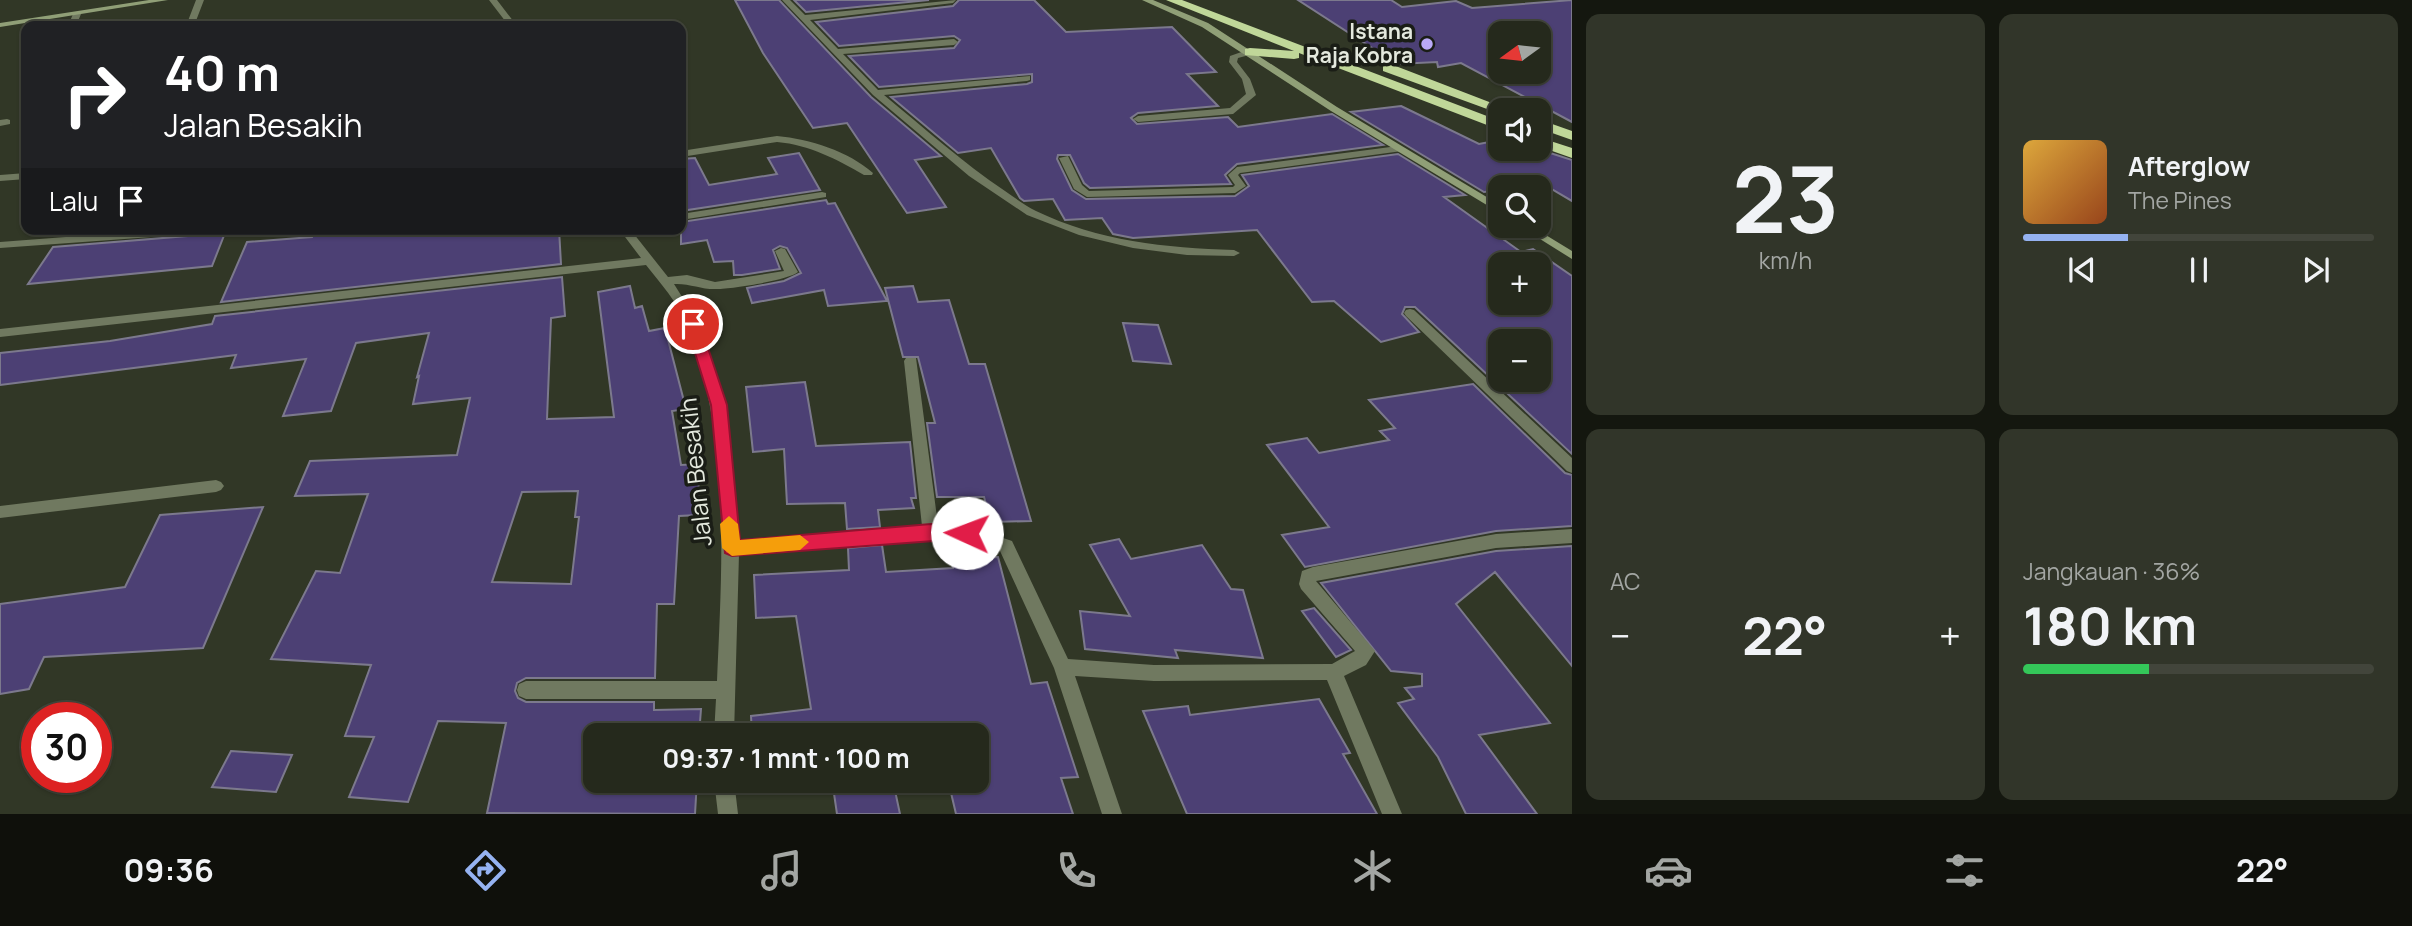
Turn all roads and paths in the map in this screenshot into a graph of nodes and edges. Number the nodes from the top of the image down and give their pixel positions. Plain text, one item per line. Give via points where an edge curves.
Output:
1 (164, 0) edge
2 (200, 0) edge
3 (493, 0) edge
4 (786, 0) edge
5 (1146, 0) edge
6 (1172, 0) edge
7 (1206, 0) edge
8 (953, 1) edge
9 (77, 14) junction
10 (804, 18) junction
11 (28, 21) edge
12 (74, 21) edge
13 (192, 21) edge
14 (509, 21) edge
15 (21, 22) edge
16 (0, 25) edge
17 (954, 42) dead end
18 (1329, 47) junction
19 (837, 52) junction
20 (1250, 52) junction
21 (1313, 55) junction
22 (1027, 78) dead end
23 (876, 93) junction
24 (1488, 105) edge
25 (1138, 119) dead end
26 (1488, 121) edge
27 (1551, 128) edge
28 (1572, 135) edge
29 (1551, 146) edge
30 (1398, 149) junction
31 (686, 153) edge
32 (1572, 153) edge
33 (1064, 158) dead end
34 (867, 173) dead end
35 (21, 176) edge
36 (0, 178) edge
37 (822, 195) dead end
38 (1488, 203) edge
39 (686, 216) edge
40 (138, 235) edge
41 (628, 235) edge
42 (1543, 238) edge
43 (0, 245) edge
44 (781, 251) dead end
45 (1234, 253) dead end
46 (1572, 256) edge
47 (647, 261) junction
48 (663, 281) junction
49 (1410, 313) dead end
50 (0, 333) edge
51 (911, 361) dead end
52 (1572, 467) edge
53 (216, 486) dead end
54 (0, 512) edge
55 (931, 532) junction
56 (1572, 536) edge
57 (732, 548) junction
58 (1347, 665) junction
59 (1063, 667) junction
60 (526, 690) dead end
61 (723, 690) junction
62 (724, 723) edge
63 (726, 793) edge
64 (728, 814) edge
65 (1112, 814) edge
66 (1392, 814) edge

1 - 9 street
2 - 13 street
3 - 14 street
4 - 10 street
5 - 20 street via 1205,25
6 - 21 highway
7 - 18 highway
8 - 10 street
9 - 11 street
9 - 12 street
10 - 19 street
15 - 16 street
17 - 19 street
18 - 21 highway
18 - 24 highway
19 - 23 street
20 - 21 highway
20 - 25 street via 1234,56 1251,95 1233,111
20 - 30 street
21 - 26 highway
22 - 23 street
23 - 45 street via 973,174 1048,221 1133,245
27 - 28 highway
29 - 32 highway
30 - 33 street via 1237,170 1233,175 1241,186 1235,190 1087,194 1078,187
30 - 38 street
31 - 34 street via 794,140 820,146
35 - 36 street
37 - 39 street
40 - 43 street
41 - 47 street, Jalan Besakih
42 - 46 street
44 - 48 street via 792,272 787,274 715,286 687,279
47 - 48 street, Jalan Besakih
47 - 50 street
48 - 57 street, Jalan Besakih via 693,324 719,405
49 - 52 street
51 - 55 street
53 - 54 street
55 - 57 street
55 - 59 street via 962,531 1006,546
56 - 58 street via 1422,552 1308,576 1307,584 1364,646 1366,651
57 - 61 street, Jalan Besakih
58 - 59 street via 1154,673
58 - 66 street
59 - 65 street
60 - 61 street
61 - 62 street, Jalan Besakih
63 - 64 street

